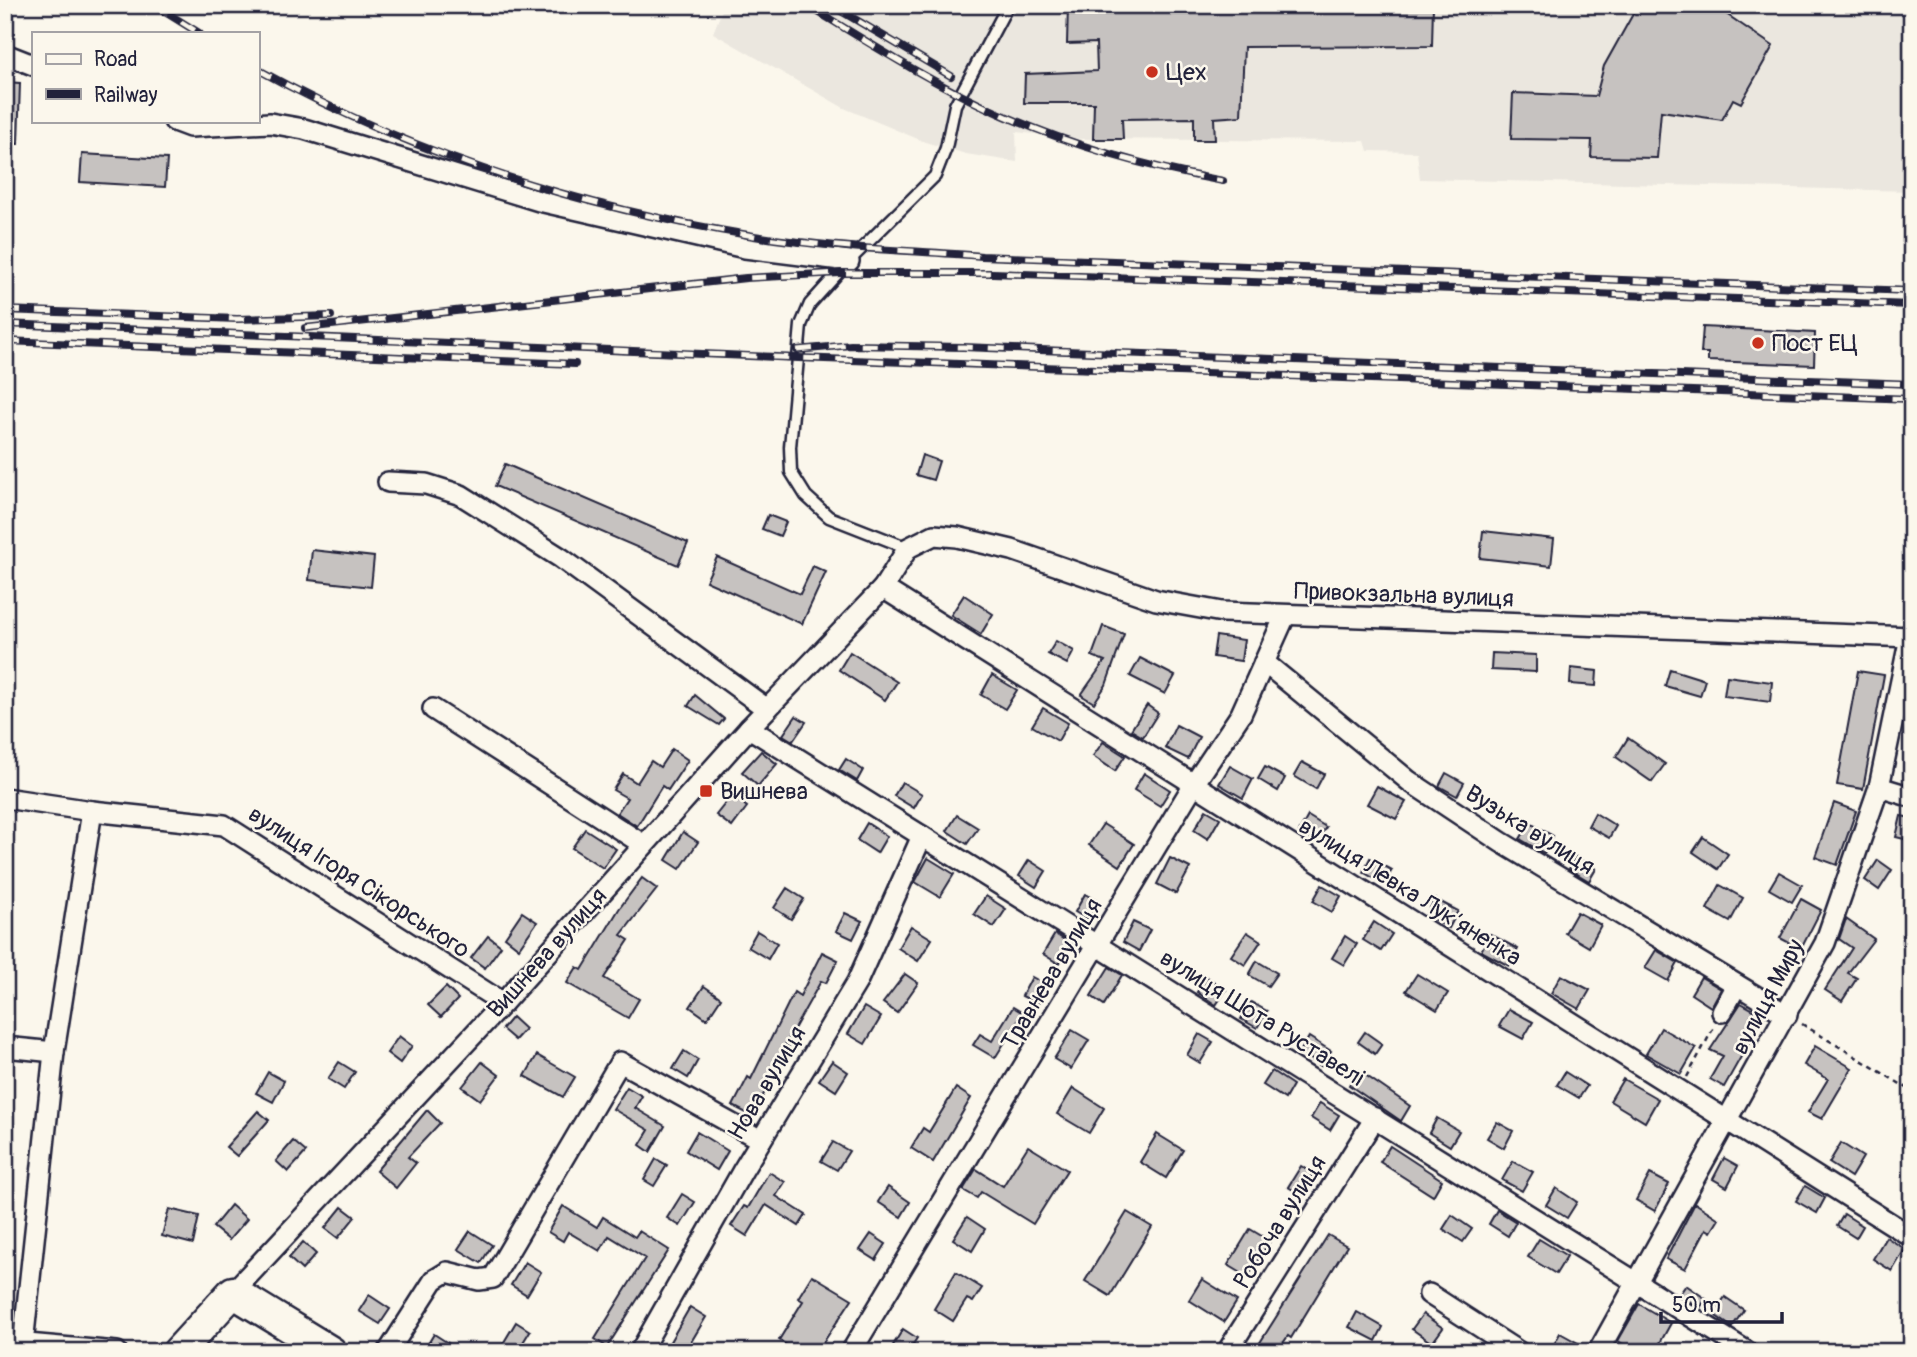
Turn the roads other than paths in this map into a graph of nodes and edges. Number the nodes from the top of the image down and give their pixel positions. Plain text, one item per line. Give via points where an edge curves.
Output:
1 (1008, 5) edge
2 (5, 54) edge
3 (32, 65) edge
4 (177, 122) edge
5 (849, 261) junction
6 (388, 482) dead end
7 (908, 548) junction
8 (883, 588) junction
9 (1285, 615) junction
10 (1911, 637) edge
11 (1264, 662) junction
12 (433, 709) dead end
13 (767, 709) junction
14 (749, 728) junction
15 (1194, 784) junction
16 (1880, 786) junction
17 (1912, 797) edge
18 (5, 798) edge
19 (92, 810) junction
20 (922, 836) junction
21 (644, 845) junction
22 (1099, 944) junction
23 (1737, 985) junction
24 (503, 1003) junction
25 (1722, 1012) road end
26 (1787, 1015) junction
27 (5, 1047) edge
28 (54, 1052) junction
29 (1375, 1118) junction
30 (1727, 1122) junction
31 (761, 1140) junction
32 (1912, 1237) edge
33 (1636, 1282) junction
34 (233, 1292) junction
35 (1429, 1294) dead end
36 (14, 1343) edge
37 (641, 1350) edge
38 (117, 1352) edge
39 (178, 1352) edge
40 (331, 1352) edge
41 (388, 1352) edge
42 (851, 1352) edge
43 (1227, 1352) edge
44 (1519, 1352) edge
45 (1598, 1352) edge
46 (1748, 1352) edge

1 - 5 lane via 955,105 947,148 935,176
2 - 3 street
4 - 5 street via 190,127 270,123 304,129 539,201 745,248
5 - 7 lane via 810,304 802,325 791,472 806,496 830,517
6 - 13 street via 426,484 461,495 561,558
7 - 8 street, Вишнева вулиця
7 - 9 street, Привокзальна вулиця via 934,535 957,537 1012,550 1156,600 1222,612
8 - 13 street, Вишнева вулиця
8 - 15 street, вулиця Левка Лукʼяненка
9 - 10 street, Привокзальна вулиця
9 - 11 street, Травнева вулиця
10 - 16 street, вулиця Миру
11 - 15 street, Травнева вулиця via 1241,714
11 - 23 street, Вузька вулиця via 1409,781
12 - 21 street
13 - 14 street, Вишнева вулиця
14 - 20 street, вулиця Шота Руставелі
14 - 21 street, Вишнева вулиця
15 - 22 street, Травнева вулиця
15 - 30 street, вулиця Левка Лукʼяненка
16 - 17 street
16 - 26 street, вулиця Миру via 1825,943
18 - 19 street, вулиця Ігоря Сікорського
19 - 24 street, вулиця Ігоря Сікорського via 224,825
19 - 28 street
20 - 22 street, вулиця Шота Руставелі
20 - 31 street, Нова вулиця via 857,982
21 - 24 street, Вишнева вулиця
22 - 29 street, вулиця Шота Руставелі
22 - 42 street, Травнева вулиця
23 - 25 street
23 - 26 street, Вузька вулиця
24 - 34 street, Вишнева вулиця
26 - 30 street, вулиця Миру
27 - 28 street
28 - 36 street
29 - 33 street, вулиця Шота Руставелі
29 - 43 street, Робоча вулиця
30 - 32 street, вулиця Левка Лукʼяненка
30 - 33 street, вулиця Миру
31 - 37 street, Нова вулиця
31 - 41 street via 620,1062 493,1278 480,1280 447,1272 434,1280
33 - 45 street, вулиця Миру
33 - 46 street, вулиця Шота Руставелі
34 - 39 main road, Вишнева вулиця
34 - 40 main road
35 - 44 street
36 - 38 street

